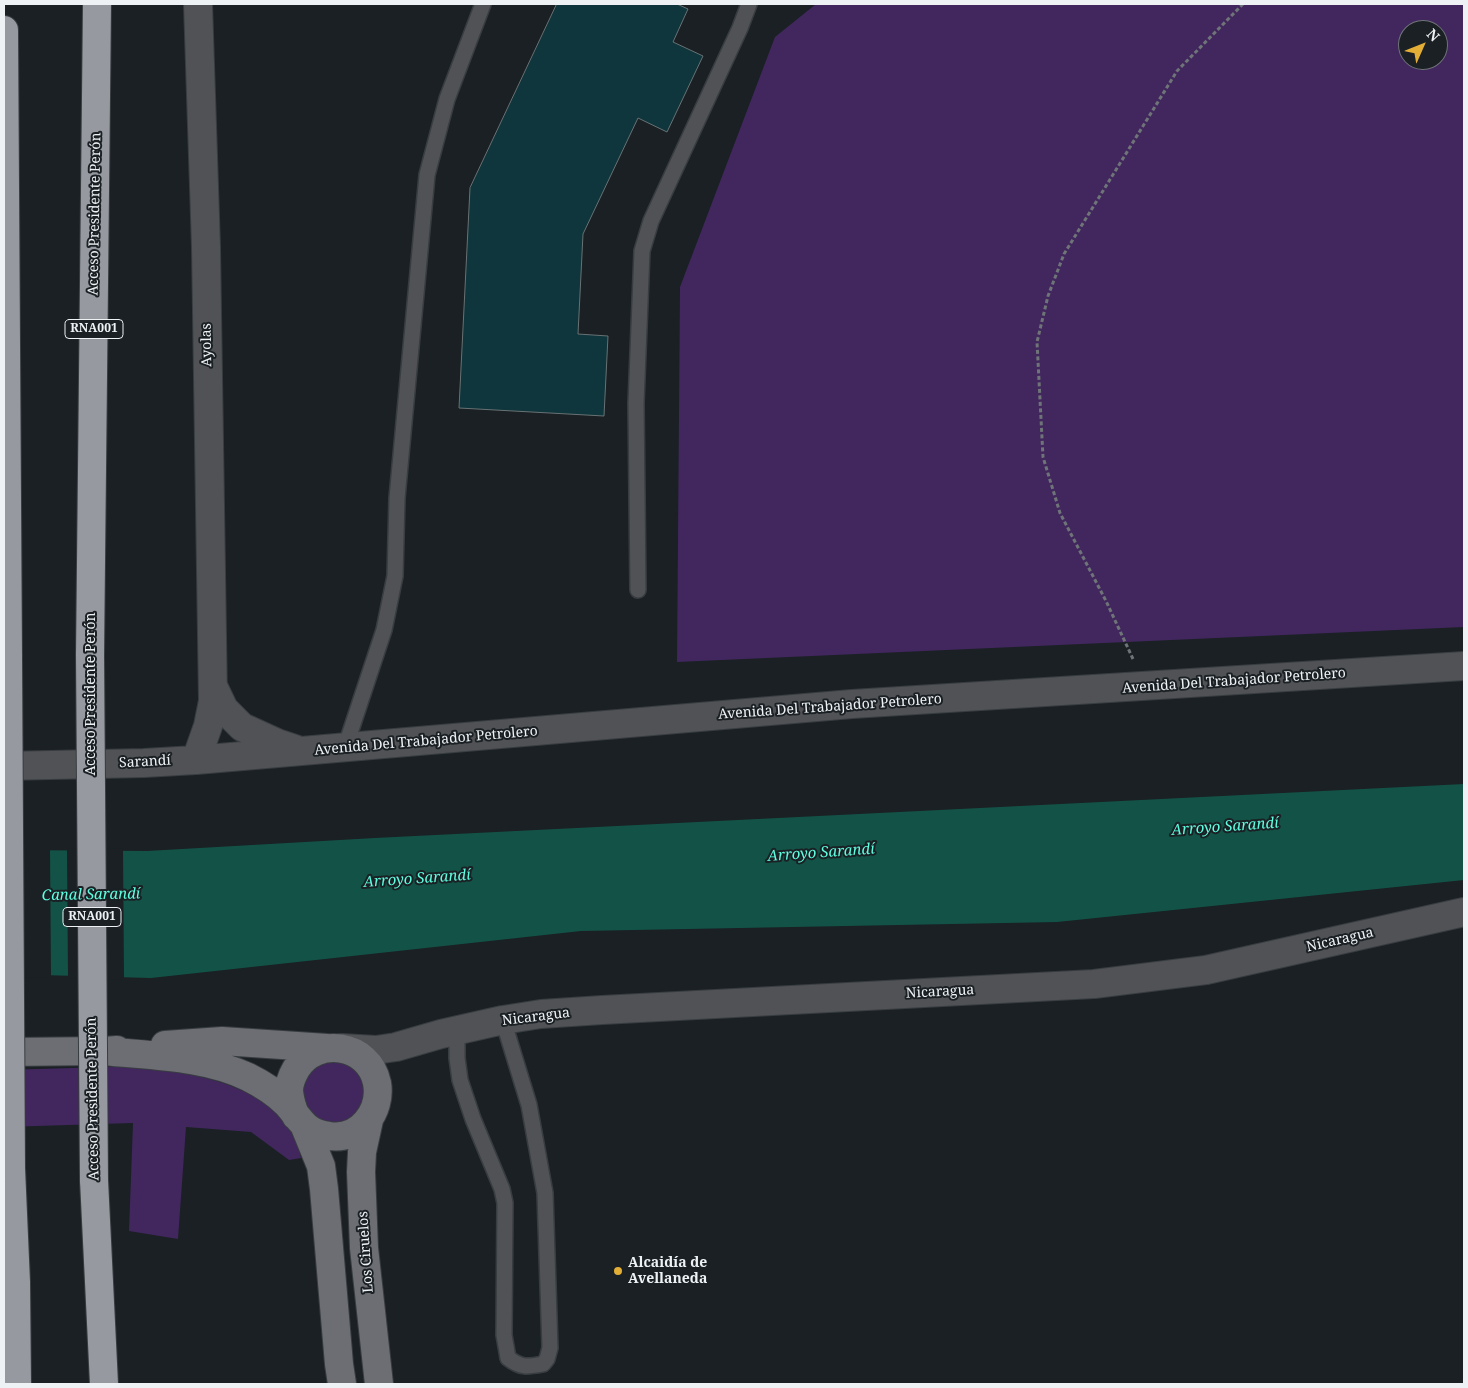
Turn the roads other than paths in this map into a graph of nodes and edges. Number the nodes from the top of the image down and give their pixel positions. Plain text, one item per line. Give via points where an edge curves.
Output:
1 (97, 4) edge
2 (198, 4) edge
3 (484, 4) edge
4 (749, 4) edge
5 (4, 30) edge
6 (638, 590) dead end
7 (1464, 666) edge
8 (213, 686) junction
9 (345, 748) junction
10 (303, 752) junction
11 (196, 760) junction
12 (4, 766) edge
13 (1464, 912) edge
14 (503, 1020) junction
15 (457, 1030) junction
16 (412, 1043) junction
17 (335, 1048) junction
18 (104, 1051) junction
19 (4, 1052) edge
20 (378, 1092) junction
21 (369, 1120) junction
22 (301, 1121) junction
23 (17, 1384) edge
24 (104, 1384) edge
25 (342, 1384) edge
26 (379, 1384) edge

1 - 24 highway, Acceso Presidente Perón / RNA001, bridge via 90,655 94,1180
2 - 8 street, Ayolas via 206,247
3 - 9 lane via 447,99 427,174 397,498 395,576 384,630
4 - 6 lane via 651,222 642,251 636,403
5 - 23 highway, bridge via 11,1168
7 - 9 street, Avenida Del Trabajador Petrolero via 852,704
8 - 10 street, Ayolas via 224,709 242,727
8 - 11 street, Ayolas via 208,726
9 - 10 street, Avenida Del Trabajador Petrolero
10 - 11 street, Avenida Del Trabajador Petrolero
11 - 12 street, Sarandí
13 - 14 street, Nicaragua via 1206,970 1094,984 602,1010
14 - 15 street, Nicaragua
14 - 15 lane via 529,1105 545,1193 550,1348 547,1360 542,1364 518,1366 508,1358 504,1335 505,1203 460,1080
15 - 16 street, Nicaragua
16 - 17 street, Nicaragua via 376,1050
16 - 20 street, Nicaragua via 388,1067
17 - 18 main road, Nicaragua via 222,1041
17 - 20 main road via 356,1054 368,1064 376,1078
17 - 22 main road via 312,1053 300,1062 292,1075 291,1103
18 - 19 main road, Nicaragua
18 - 22 main road, Nicaragua via 194,1060 248,1077 286,1103
20 - 21 main road
21 - 22 main road via 358,1130 331,1137 318,1134
21 - 26 main road, Los Ciruelos via 361,1172 364,1248
22 - 25 main road via 321,1166

